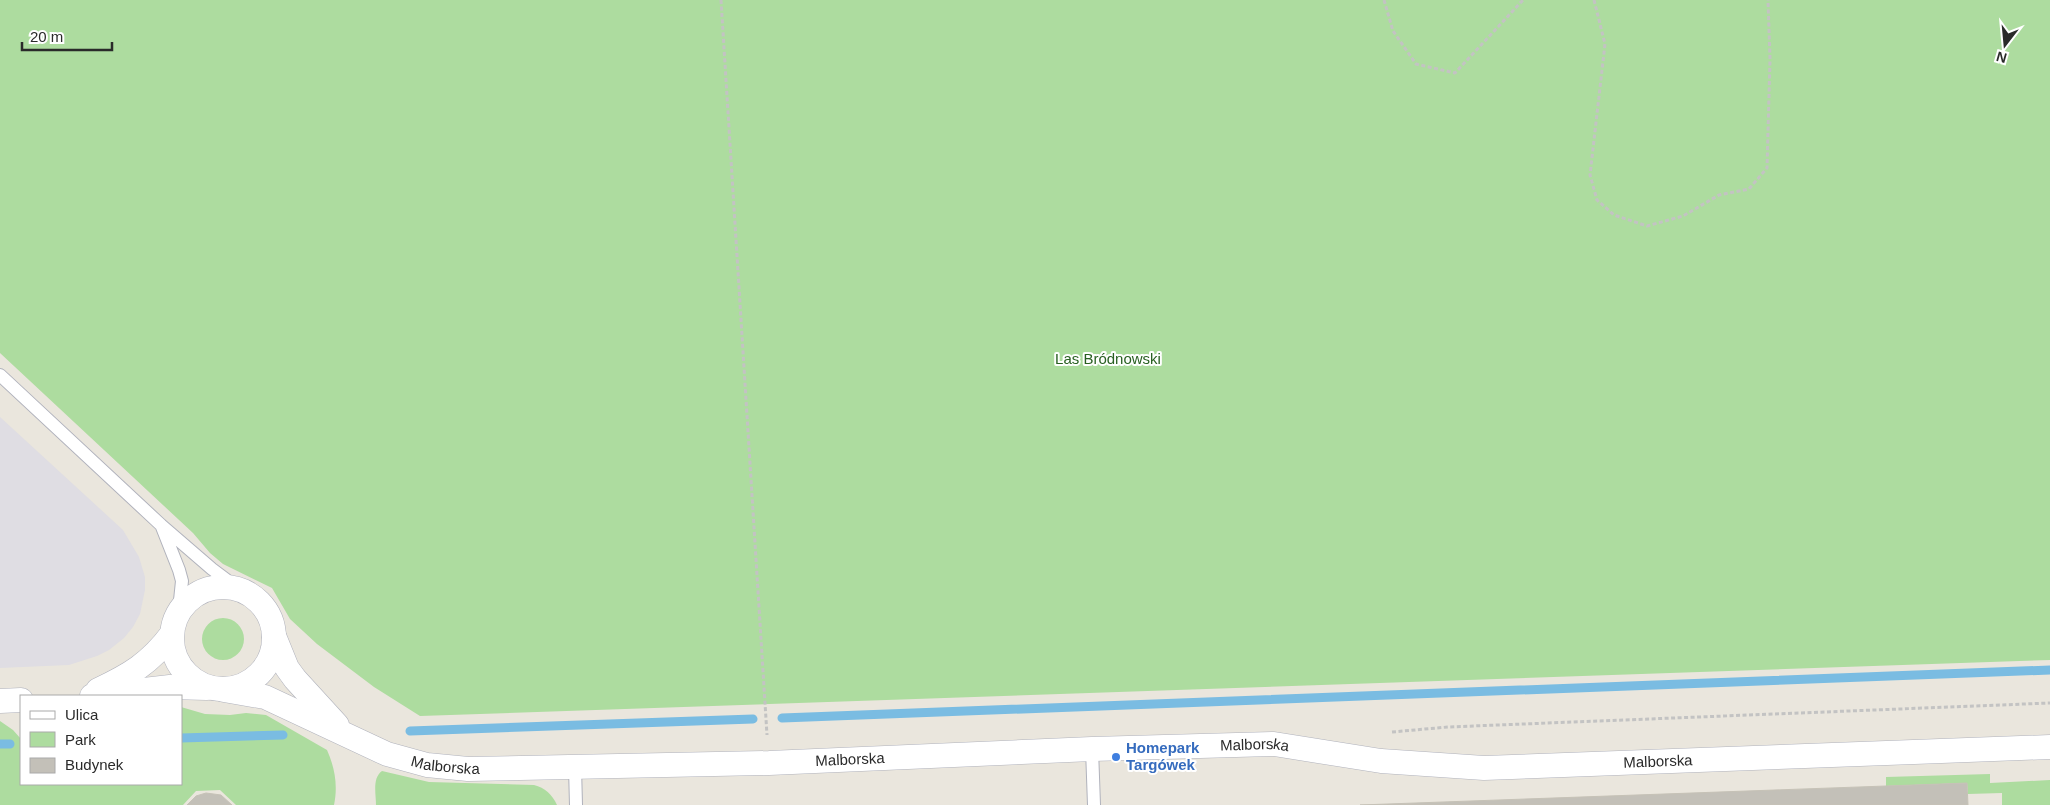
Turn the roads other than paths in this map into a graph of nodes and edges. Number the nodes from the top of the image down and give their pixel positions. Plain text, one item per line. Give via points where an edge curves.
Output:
1 (0, 374) edge
2 (161, 525) junction
3 (240, 590) junction
4 (179, 610) junction
5 (171, 635) junction
6 (274, 636) junction
7 (216, 689) junction
8 (86, 695) edge
9 (101, 695) edge
10 (20, 700) edge
11 (0, 701) edge
12 (345, 734) junction
13 (2050, 747) edge
14 (1092, 749) junction
15 (575, 767) junction
16 (576, 805) edge
17 (1094, 805) edge

1 - 2 lane
2 - 3 lane
2 - 4 lane via 182,581
3 - 4 street via 221,587 202,591
3 - 6 street via 255,598 266,611
4 - 5 street
5 - 7 street via 177,663 190,678
5 - 8 street via 137,670
6 - 7 street via 272,654 264,670 242,686
6 - 12 street, Malborska via 295,680
7 - 9 street, Malborska via 170,687
7 - 12 street, Malborska via 265,697
10 - 11 street
12 - 15 street, Malborska via 387,754 427,765
13 - 14 street, Malborska via 1484,768 1381,762 1274,744
14 - 15 street, Malborska via 768,763
14 - 17 lane
15 - 16 lane

